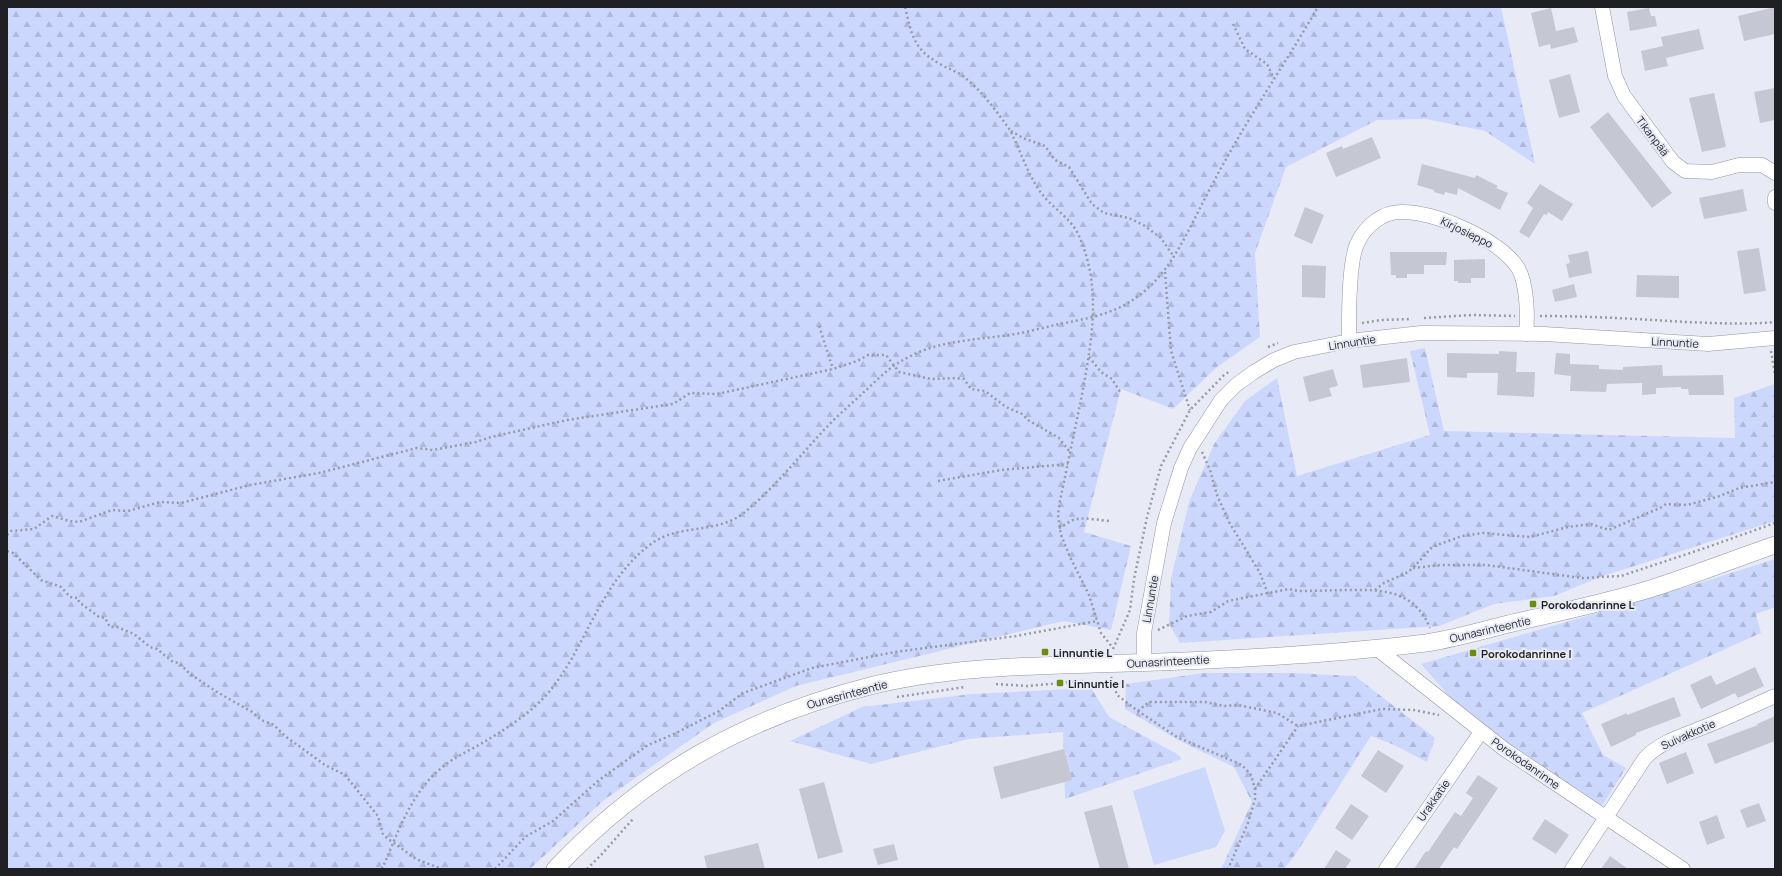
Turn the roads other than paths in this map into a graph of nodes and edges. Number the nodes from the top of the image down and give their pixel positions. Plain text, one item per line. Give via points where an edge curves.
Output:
1 (1602, 7) edge
2 (1775, 173) edge
3 (1775, 197) edge
4 (1775, 203) edge
5 (1526, 334) junction
6 (1773, 339) edge
7 (1349, 342) junction
8 (1775, 545) edge
9 (1376, 648) junction
10 (1144, 663) junction
11 (1775, 696) edge
12 (1481, 732) junction
13 (1606, 817) junction
14 (555, 869) edge
15 (1386, 869) edge
16 (1572, 869) edge
17 (1683, 869) edge

1 - 2 street, Tikanpää via 1615,76 1624,96 1673,162 1685,171 1712,172 1739,165 1762,165
3 - 4 street
5 - 6 street, Linnuntie via 1708,344
5 - 7 street, Linnuntie via 1421,333
5 - 7 street, Kirjosieppo via 1528,316 1518,269 1500,248 1451,223 1434,217 1399,212 1382,216 1368,227 1357,243 1353,261
7 - 10 street, Linnuntie via 1294,352 1254,372 1221,400 1195,440 1181,468 1164,523 1144,633
8 - 9 street, Ounasrinteentie via 1598,604 1436,641
9 - 10 street, Ounasrinteentie
9 - 12 street, Porokodanrinne
10 - 14 street, Ounasrinteentie via 1007,667 937,674 874,685 792,710 714,746 653,782
11 - 13 street, Suivakkotie via 1680,735 1653,750
12 - 13 street, Porokodanrinne
12 - 15 street, Urakkatie
13 - 16 street, Suivakkotie
13 - 17 street, Porokodanrinne

